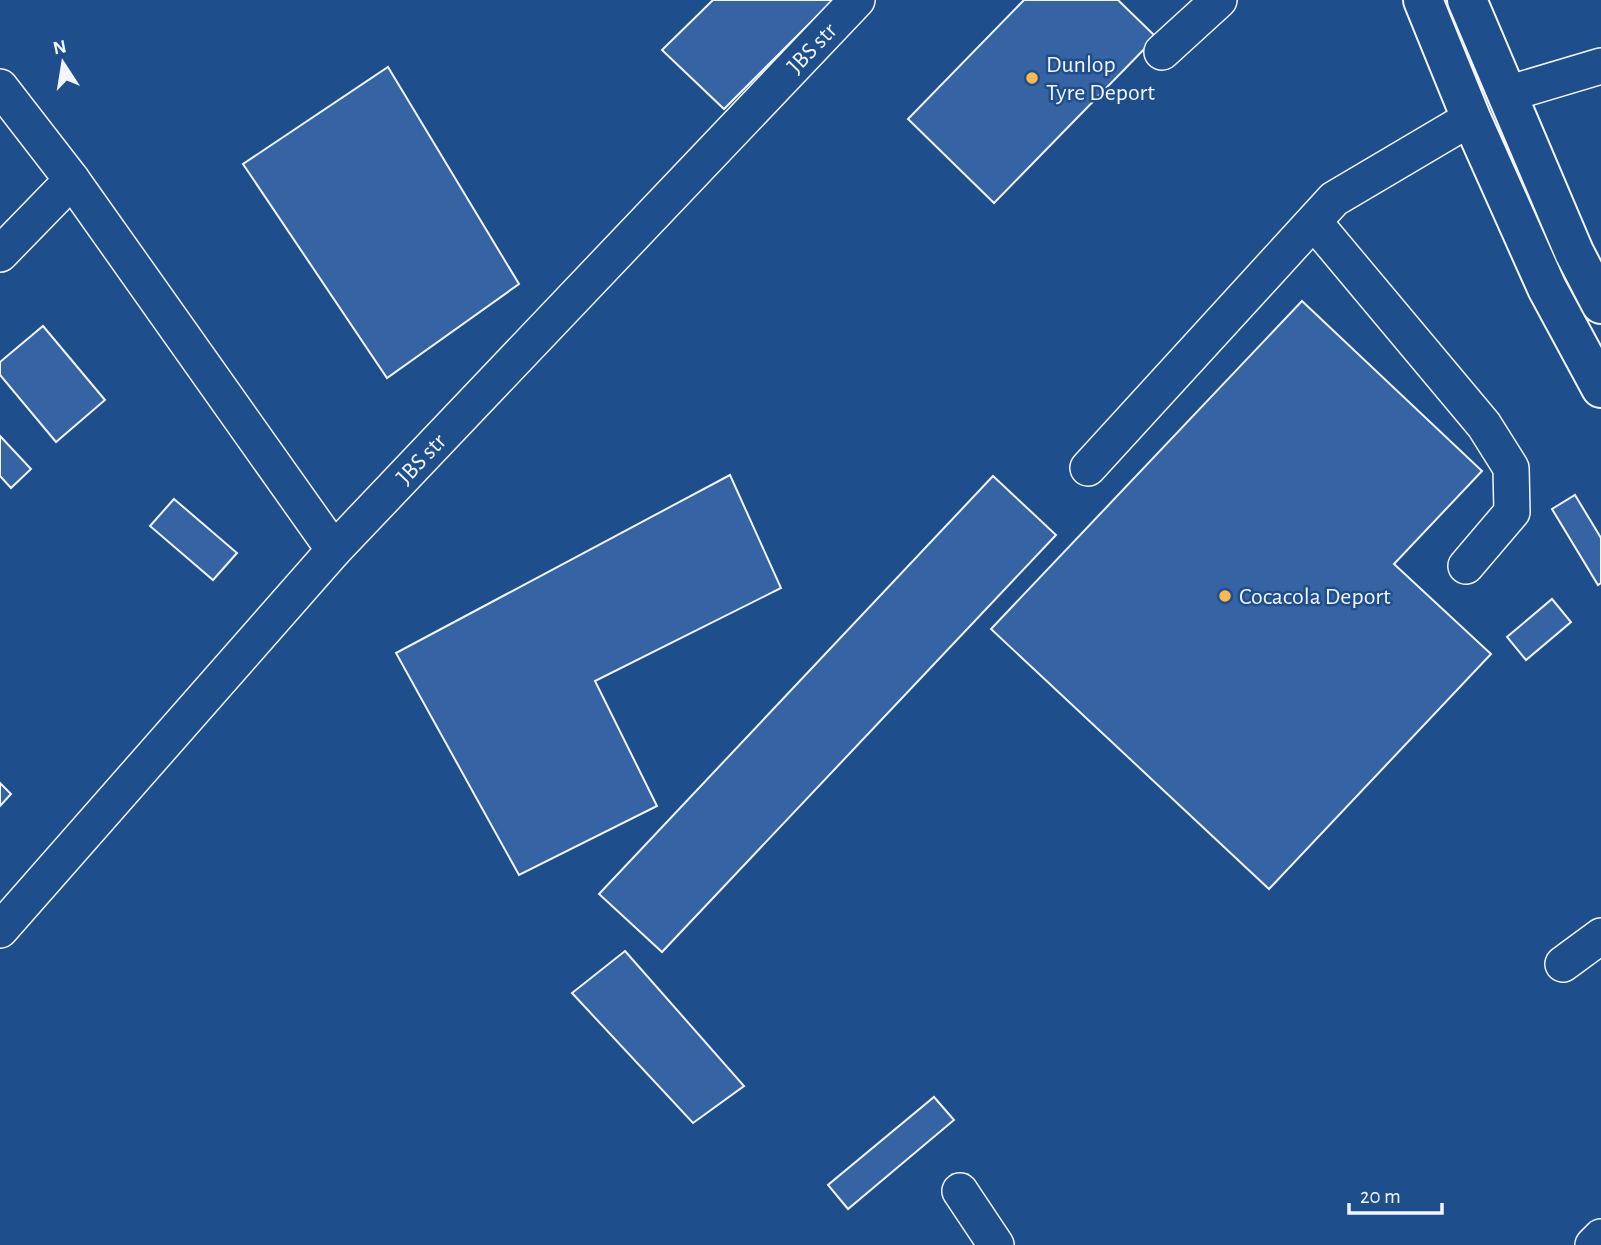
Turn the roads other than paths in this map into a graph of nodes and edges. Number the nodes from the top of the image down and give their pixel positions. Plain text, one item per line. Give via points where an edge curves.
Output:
1 (857, 0) edge
2 (1219, 0) edge
3 (1423, 0) edge
4 (1467, 0) edge
5 (1162, 52) dead end
6 (1601, 66) edge
7 (0, 87) edge
8 (1507, 94) junction
9 (1471, 118) junction
10 (72, 180) junction
11 (1314, 222) junction
12 (0, 254) edge
13 (1601, 304) edge
14 (1601, 388) edge
15 (1088, 468) dead end
16 (334, 550) junction
17 (1466, 566) dead end
18 (0, 930) edge
19 (1601, 936) edge
20 (1563, 964) dead end
21 (960, 1191) dead end
22 (1601, 1237) edge
23 (996, 1245) edge
24 (1593, 1245) edge

1 - 16 street, JBS str
2 - 5 street
3 - 9 highway
4 - 8 highway
6 - 8 street
7 - 10 street
8 - 13 highway
9 - 11 street via 1334,199
9 - 14 highway via 1547,288
10 - 12 street
10 - 16 street
11 - 15 street
11 - 17 street via 1484,425 1511,468 1512,512
16 - 18 street, JBS str
19 - 20 street
21 - 23 street
22 - 24 street

